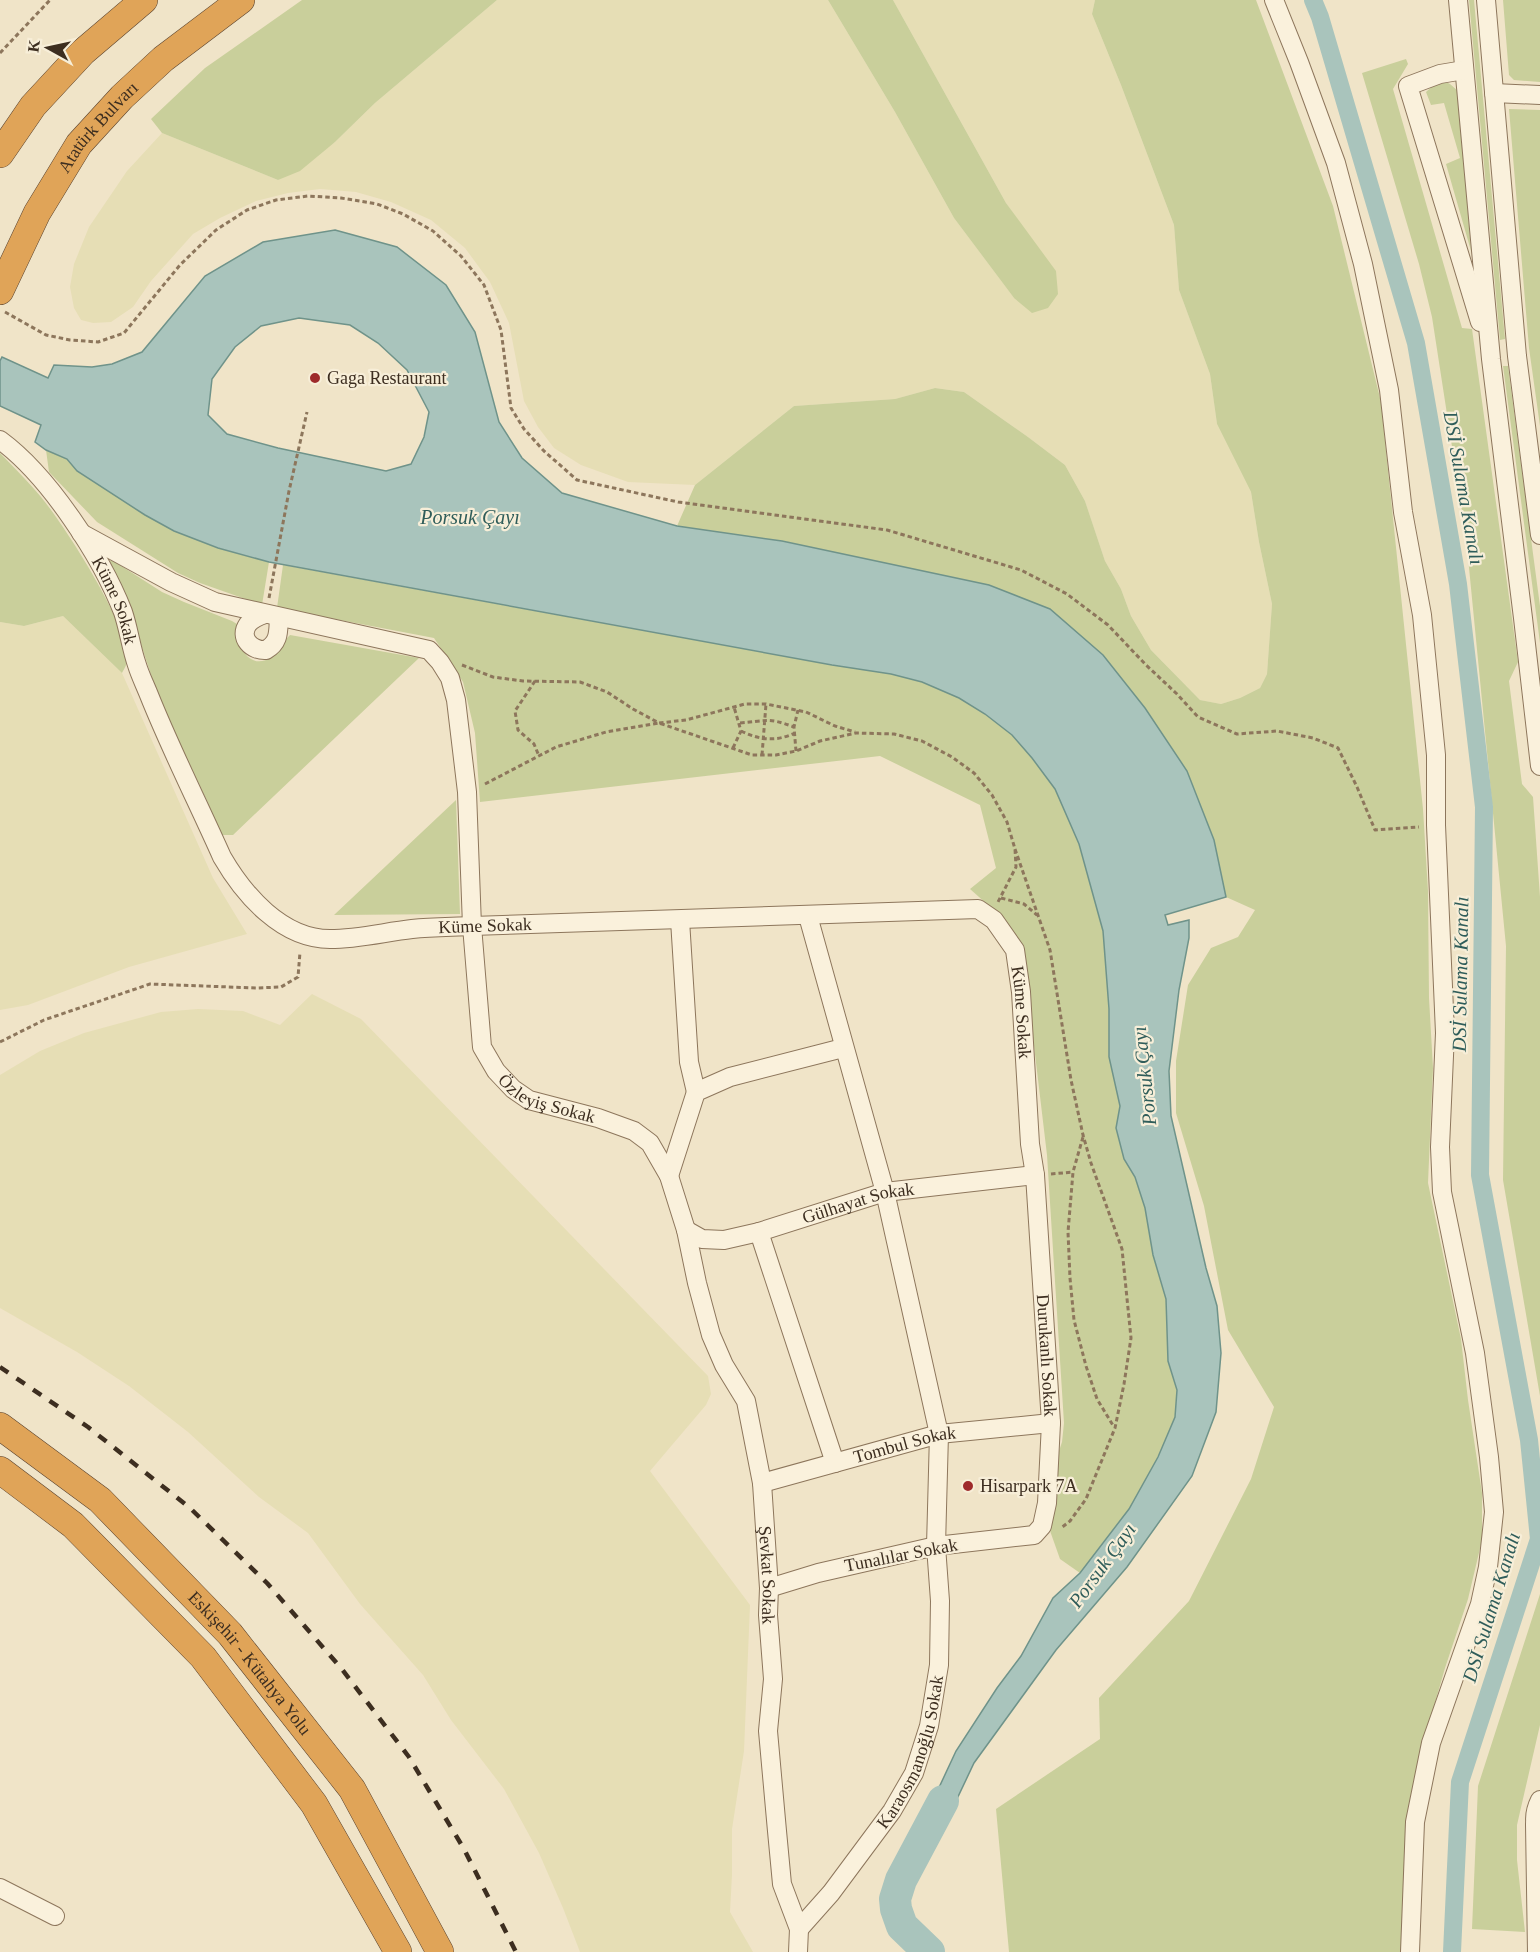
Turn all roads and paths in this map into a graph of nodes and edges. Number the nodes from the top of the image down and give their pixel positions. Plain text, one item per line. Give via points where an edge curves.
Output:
1 (50, 0) edge
2 (144, 0) edge
3 (241, 0) edge
4 (1274, 0) edge
5 (1458, 0) edge
6 (1486, 0) edge
7 (0, 53) edge
8 (1464, 70) junction
9 (1494, 93) junction
10 (1540, 95) edge
11 (0, 154) edge
12 (0, 291) edge
13 (0, 310) edge
14 (1517, 356) junction
15 (1491, 359) junction
16 (307, 412) dead end
17 (0, 440) edge
18 (79, 532) junction
19 (1540, 535) edge
20 (272, 615) junction
21 (440, 662) junction
22 (535, 681) junction
23 (766, 704) junction
24 (734, 707) junction
25 (798, 710) junction
26 (765, 719) junction
27 (659, 723) junction
28 (740, 723) junction
29 (794, 727) junction
30 (741, 731) junction
31 (795, 733) junction
32 (856, 733) junction
33 (765, 739) junction
34 (733, 748) junction
35 (796, 751) junction
36 (762, 755) junction
37 (539, 756) junction
38 (1540, 766) edge
39 (467, 792) junction
40 (1436, 825) junction
41 (1015, 849) junction
42 (1001, 898) junction
43 (978, 909) junction
44 (808, 916) junction
45 (1039, 916) junction
46 (680, 920) junction
47 (472, 926) junction
48 (306, 935) junction
49 (0, 1042) edge
50 (843, 1048) junction
51 (696, 1092) junction
52 (1083, 1135) junction
53 (1035, 1175) junction
54 (669, 1176) junction
55 (885, 1192) junction
56 (686, 1230) junction
57 (759, 1232) junction
58 (1051, 1422) junction
59 (0, 1426) edge
60 (1115, 1428) junction
61 (939, 1434) junction
62 (835, 1463) junction
63 (0, 1470) edge
64 (762, 1483) junction
65 (1061, 1528) dead end
66 (1035, 1535) joint
67 (936, 1546) junction
68 (769, 1588) junction
69 (1540, 1799) edge
70 (1538, 1830) edge
71 (0, 1888) edge
72 (55, 1916) dead end
73 (799, 1929) junction
74 (398, 1952) edge
75 (440, 1952) edge
76 (798, 1952) edge
77 (1410, 1952) edge
78 (1537, 1952) edge

1 - 7 path
2 - 11 highway via 83,52 33,106
3 - 12 highway, Atatürk Bulvarı via 163,59 79,144 37,213
4 - 40 street via 1336,163 1363,264 1389,390 1403,512 1422,615 1436,755
5 - 8 street
6 - 9 street
8 - 15 street
8 - 15 street via 1408,86
9 - 10 street
9 - 14 street
13 - 40 path via 46,335 98,342 124,333 180,265 216,230 247,210 276,200 308,196 377,204 433,231 461,256 484,285 501,330 511,408 544,451 577,480 678,502 887,530 1021,570 1067,594 1108,625 1198,717 1237,734 1277,731 1338,748 1375,830
14 - 15 street
14 - 19 street
15 - 38 street
16 - 20 path via 272,574
17 - 18 street, Küme Sokak via 18,453 44,482
18 - 20 street via 215,602
18 - 48 street, Küme Sokak via 100,563 122,612 149,697 231,873 262,910
20 - 21 street via 429,650
21 - 22 path via 465,665 493,677
21 - 39 street, Özleyiş Sokak via 450,678 456,700
22 - 27 path via 580,682 607,692
22 - 37 path via 516,711 518,730 534,744
23 - 24 path
23 - 25 path
23 - 26 path
24 - 27 path
24 - 28 path
25 - 29 path
25 - 32 path
26 - 28 path
26 - 29 path
26 - 33 path
27 - 34 path
27 - 37 path via 606,732
28 - 30 path
29 - 31 path
30 - 33 path
30 - 34 path
31 - 33 path
31 - 35 path
32 - 35 path
32 - 41 path via 894,734 922,741 974,773 1007,822
33 - 36 path
34 - 36 path
35 - 36 path
37 - 39 path
39 - 47 street, Özleyiş Sokak
40 - 77 street via 1445,1033 1442,1192 1475,1353 1494,1512 1480,1604 1431,1743 1415,1822
41 - 42 path via 1016,867
41 - 45 path
42 - 43 path via 996,906
42 - 45 path via 1024,904
43 - 44 street, Küme Sokak
43 - 53 street, Küme Sokak via 994,920 1015,950
44 - 46 street, Küme Sokak
44 - 50 street, Karaosmanoğlu Sokak
45 - 52 path via 1050,950
46 - 47 street, Küme Sokak
46 - 51 street via 689,1062
47 - 48 street, Küme Sokak via 412,929 353,938
47 - 54 street, Özleyiş Sokak via 482,1047 496,1071 529,1100 634,1131 650,1143
48 - 49 path via 300,943 298,977 281,987 150,984 44,1020
50 - 51 street via 730,1077
50 - 55 street, Karaosmanoğlu Sokak
51 - 54 street
52 - 60 path via 1122,1249 1128,1301 1131,1338
52 - 60 path via 1073,1172 1068,1232 1074,1320 1097,1399
53 - 55 street, Gülhayat Sokak
53 - 58 street, Durukanlı Sokak
54 - 56 street, Özleyiş Sokak
55 - 57 street, Gülhayat Sokak
55 - 61 street, Karaosmanoğlu Sokak
56 - 57 street, Gülhayat Sokak via 702,1239 724,1240
56 - 64 street, Şevkat Sokak via 711,1335 746,1401
57 - 62 street
58 - 61 street, Tombul Sokak
58 - 66 street, Durukanlı Sokak via 1047,1503 1042,1526
59 - 75 highway, Eskişehir - Kütahya Yolu via 100,1500 230,1634 352,1789
60 - 65 path via 1086,1499
61 - 62 street, Tombul Sokak
61 - 67 street, Karaosmanoğlu Sokak
62 - 64 street, Tombul Sokak
63 - 74 highway, Eskişehir - Kütahya Yolu via 73,1525 203,1657 314,1804
64 - 68 street, Şevkat Sokak
66 - 67 street, Tunalılar Sokak
67 - 68 street, Tunalılar Sokak
67 - 73 street, Karaosmanoğlu Sokak via 939,1665 929,1726 914,1773 892,1811
68 - 73 street, Şevkat Sokak via 773,1679 768,1731 782,1884
69 - 70 street via 1536,1808
70 - 78 street
71 - 72 street
73 - 76 street

